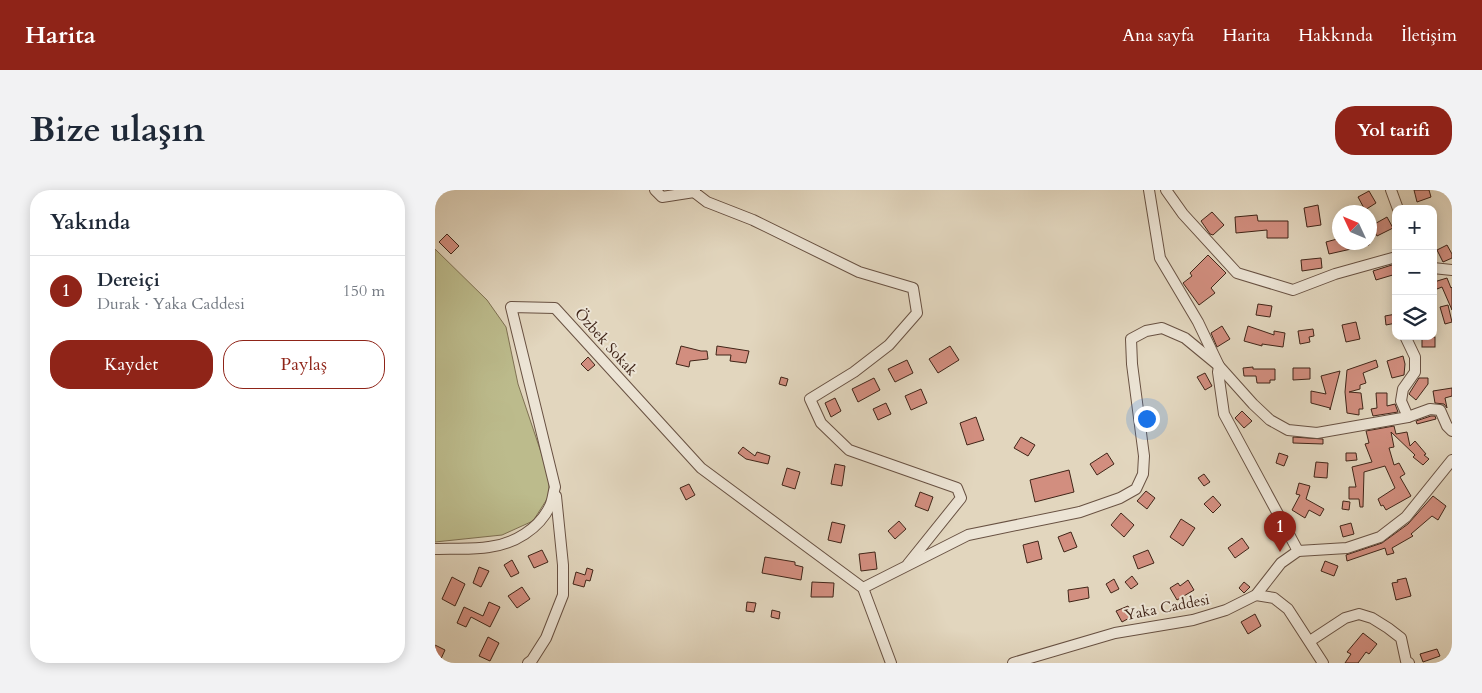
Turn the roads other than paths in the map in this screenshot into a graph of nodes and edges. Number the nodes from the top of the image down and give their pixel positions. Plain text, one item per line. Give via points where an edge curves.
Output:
1 (655, 190) edge
2 (1149, 190) edge
3 (1166, 190) edge
4 (1391, 190) edge
5 (694, 191) edge
6 (1397, 205) edge
7 (1392, 258) edge
8 (1437, 268) edge
9 (1452, 270) edge
10 (1407, 340) edge
11 (1219, 366) junction
12 (1408, 417) junction
13 (1452, 431) edge
14 (1452, 460) edge
15 (555, 487) junction
16 (435, 549) edge
17 (1298, 551) junction
18 (905, 567) junction
19 (863, 588) junction
20 (1256, 595) junction
21 (1310, 641) junction
22 (528, 663) edge
23 (891, 663) edge
24 (1013, 663) edge
25 (1323, 663) edge
26 (1409, 663) edge

1 - 5 street via 662,197
2 - 11 street via 1160,258 1198,322
3 - 7 street via 1183,214 1237,273 1293,290
4 - 6 street
5 - 18 street via 707,202 753,220 859,272 913,288 917,313 889,345 854,372 810,399 821,423 849,450 957,488 961,498
8 - 9 street
10 - 12 street via 1415,357 1415,372 1403,389 1401,401
11 - 12 street via 1270,420 1288,430 1317,433
11 - 17 street via 1224,414
11 - 18 street via 1185,338 1162,328 1146,331 1131,339 1144,456 1143,474 1136,489 1080,512 968,535
12 - 13 street via 1430,409 1441,410
14 - 17 street via 1407,517 1380,537 1347,548
15 - 16 street via 550,505 529,533 489,547
15 - 19 street, Özbek Sokak via 511,307 555,308 701,468
15 - 22 street via 563,595 546,638
17 - 20 street, Yaka Caddesi via 1281,563
18 - 19 street
19 - 23 street
20 - 21 street via 1274,598 1288,609
20 - 24 street, Yaka Caddesi via 1227,610 1193,620 1115,633
21 - 25 street
21 - 26 street via 1345,618 1359,614 1372,618 1401,638

